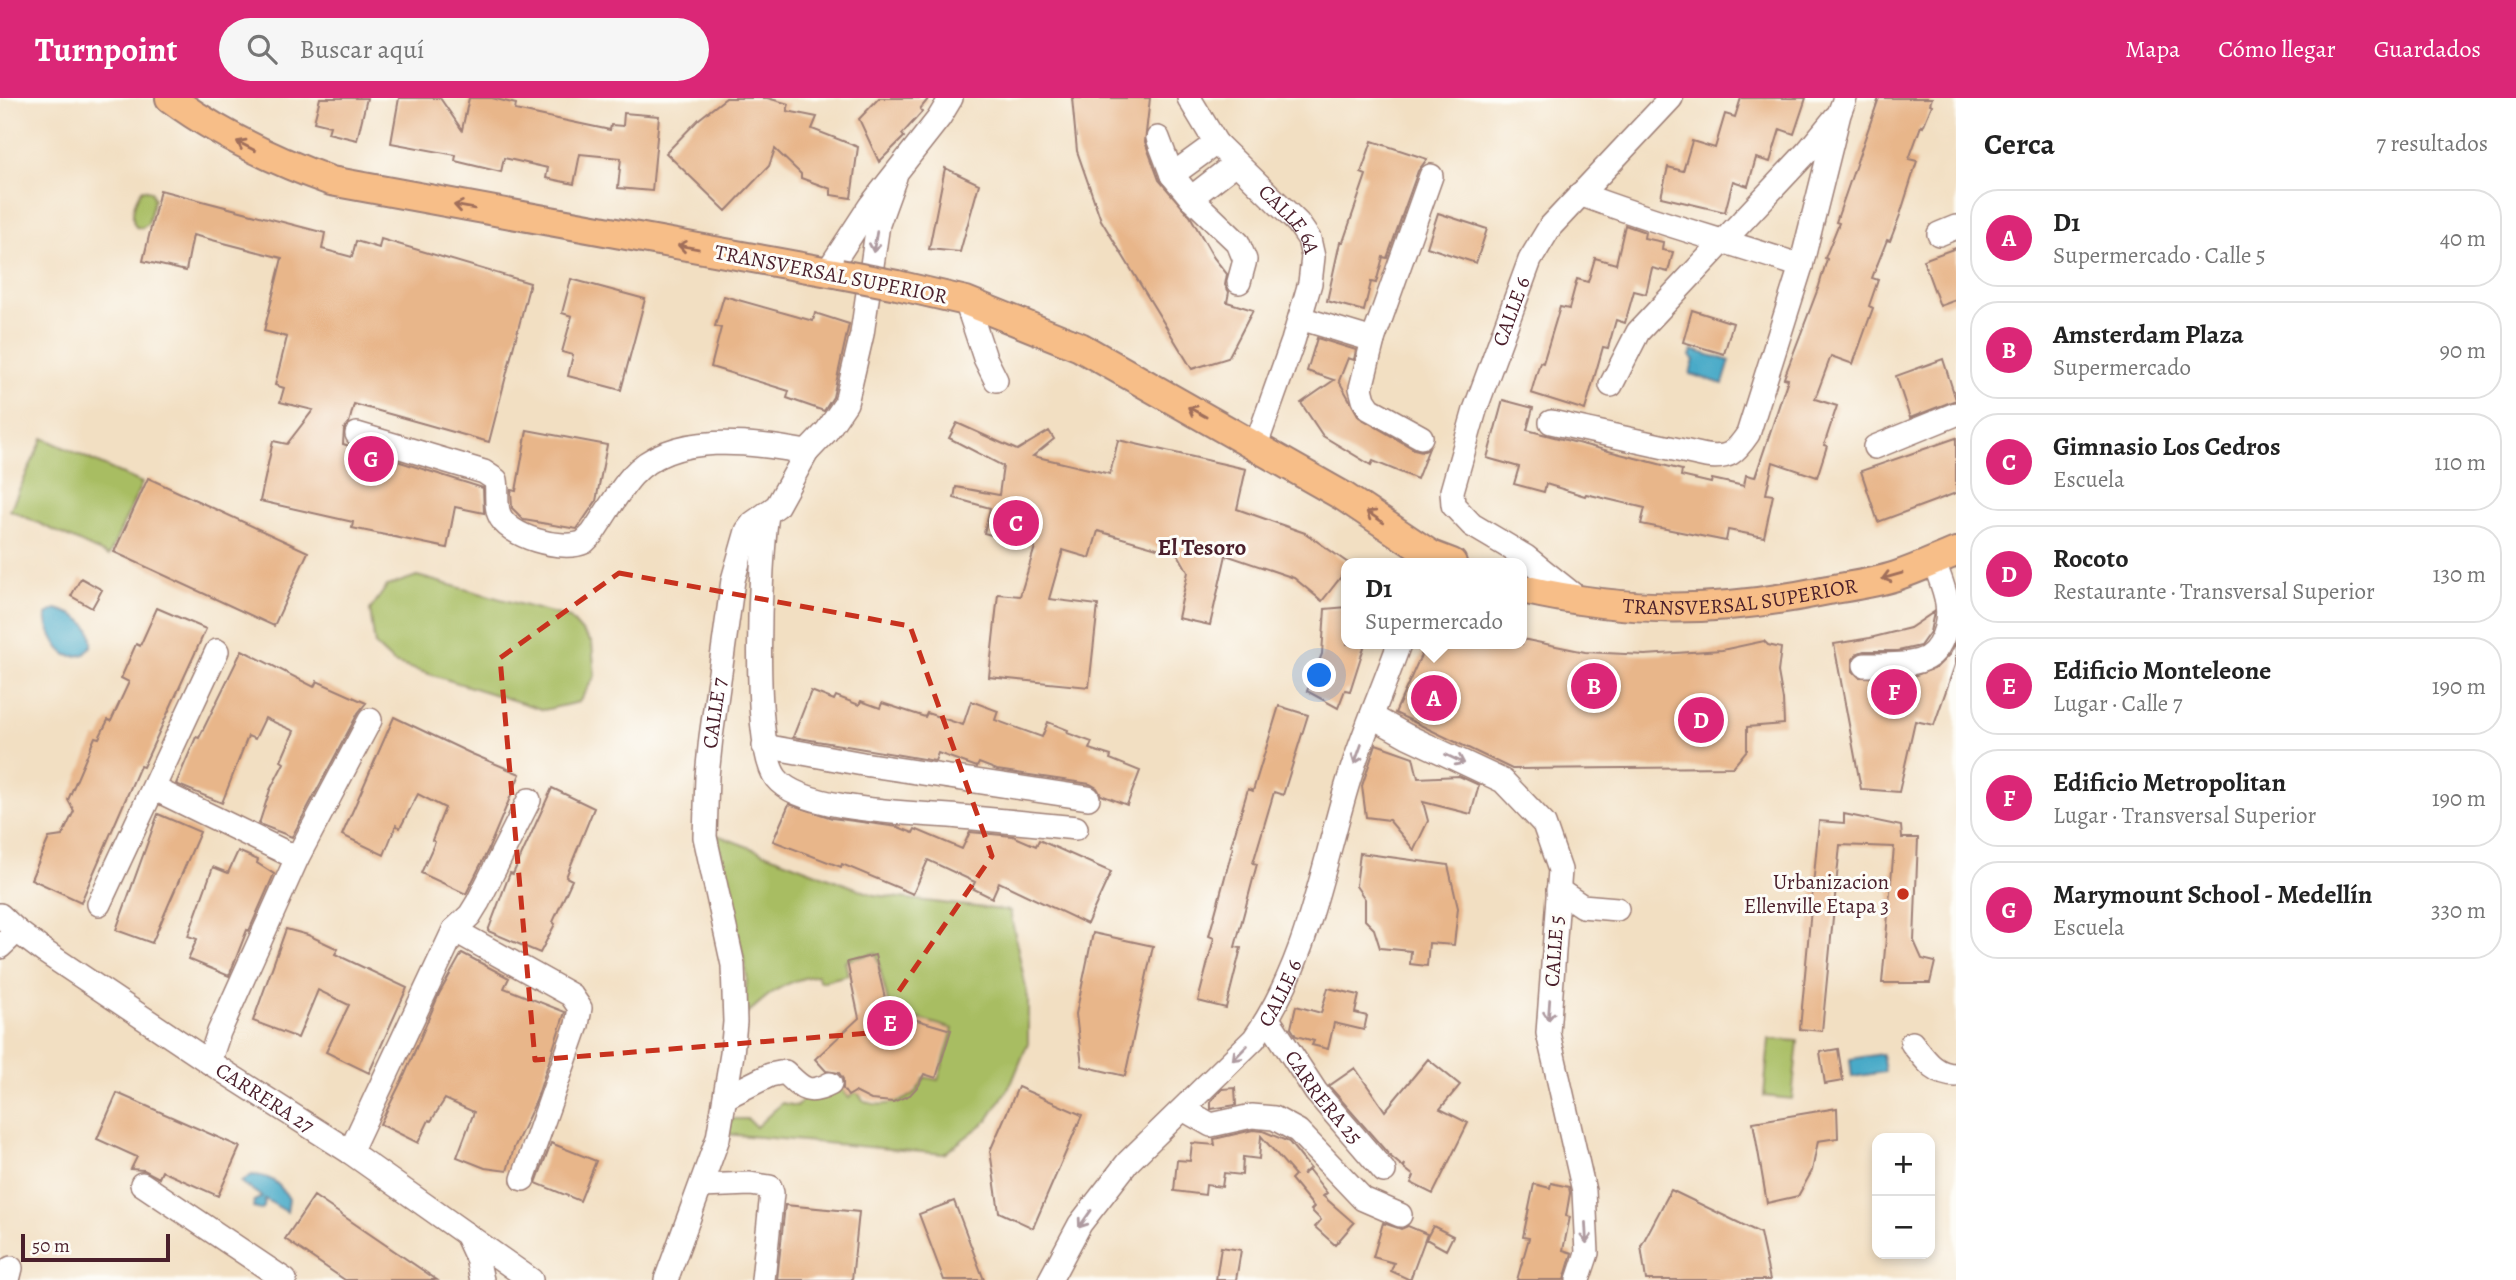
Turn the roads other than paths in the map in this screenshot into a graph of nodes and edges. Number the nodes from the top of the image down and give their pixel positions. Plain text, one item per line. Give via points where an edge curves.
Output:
1 (170, 98) edge
2 (951, 98) edge
3 (1189, 98) edge
4 (1671, 98) edge
5 (1842, 106) edge
6 (1158, 138) dead end
7 (1216, 142) junction
8 (1236, 163) junction
9 (1171, 176) junction
10 (1431, 176) dead end
11 (895, 177) junction
12 (1580, 194) junction
13 (1191, 198) junction
14 (1725, 240) junction
15 (1801, 266) junction
16 (834, 273) junction
17 (1239, 282) dead end
18 (966, 301) junction
19 (1300, 318) junction
20 (1373, 340) junction
21 (996, 380) dead end
22 (1611, 385) dead end
23 (1956, 414) edge
24 (1551, 422) dead end
25 (357, 434) dead end
26 (1421, 437) dead end
27 (1256, 445) junction
28 (1875, 447) dead end
29 (807, 452) junction
30 (767, 515) junction
31 (1509, 554) edge
32 (1945, 556) edge
33 (1433, 558) edge
34 (1527, 590) edge
35 (1581, 601) junction
36 (1397, 649) edge
37 (217, 651) dead end
38 (1865, 665) dead end
39 (1373, 717) junction
40 (370, 720) dead end
41 (764, 746) junction
42 (155, 789) junction
43 (1087, 798) dead end
44 (530, 800) dead end
45 (1076, 828) dead end
46 (297, 858) junction
47 (1559, 890) junction
48 (99, 904) dead end
49 (1617, 909) dead end
50 (0, 915) edge
51 (454, 930) junction
52 (8, 939) edge
53 (1268, 1019) junction
54 (1912, 1043) dead end
55 (209, 1062) junction
56 (1956, 1075) edge
57 (830, 1084) dead end
58 (726, 1097) junction
59 (1183, 1109) junction
60 (350, 1152) junction
61 (1384, 1171) dead end
62 (523, 1179) dead end
63 (142, 1184) dead end
64 (702, 1186) junction
65 (1400, 1215) dead end
66 (466, 1234) junction
67 (502, 1271) edge
68 (285, 1280) edge
69 (482, 1280) edge
70 (531, 1280) edge
71 (666, 1280) edge
72 (764, 1280) edge
73 (1050, 1280) edge
74 (1578, 1280) edge

16 -> 1 main road, TRANSVERSAL SUPERIOR via 331,181 247,147
2 - 11 street, CALLE 7
3 - 7 street, CALLE 6A
4 - 12 street, CALLE 6
5 - 14 street
5 - 15 street
6 - 9 street
7 - 8 street, CALLE 6A
7 - 9 street
8 - 13 street
8 - 19 street, CALLE 6A via 1309,239 1313,257
9 - 13 street
10 - 20 street
11 - 16 street, CALLE 7 via 870,206
11 -> 29 street, CALLE 7 via 878,224 862,334 846,402
12 - 14 street
12 - 31 street, CALLE 6 via 1550,227 1530,260 1475,410 1452,491 1460,515
13 - 17 street via 1238,243 1245,260
14 - 15 street
14 - 22 street via 1639,332
15 - 24 street via 1748,435 1723,458
16 - 18 main road, TRANSVERSAL SUPERIOR, bridge
18 - 21 street
27 -> 18 main road, TRANSVERSAL SUPERIOR via 1080,347
19 - 20 street
19 - 27 street, CALLE 6A
20 - 26 street via 1361,388 1364,400 1370,409
23 - 28 street
25 - 29 street via 484,472 496,480 499,514 508,527 544,542 573,544 592,534 632,475 666,453 727,442
33 -> 27 main road, TRANSVERSAL SUPERIOR via 1343,496
29 - 30 street, CALLE 7 via 787,492
30 - 41 street via 760,585
30 - 58 street, CALLE 7 via 747,531 733,580 707,776 705,838 733,965 735,1022
31 - 35 street, CALLE 6 via 1526,557
32 -> 35 main road, TRANSVERSAL SUPERIOR via 1894,577 1779,601 1677,609
32 - 38 street via 1946,634 1936,648 1922,661
34 - 35 main road, TRANSVERSAL SUPERIOR
36 - 39 street, CALLE 6
37 - 42 street
39 -> 47 street, CALLE 5 via 1503,781 1544,824 1560,870
39 -> 53 street, CALLE 6 via 1347,785 1301,950
40 - 46 street
41 - 43 street
41 - 45 street via 776,778 792,790 822,800 862,809
42 - 46 street
42 - 48 street
44 - 51 street via 478,902
46 - 55 street
47 - 49 street via 1582,906
47 -> 74 street, CALLE 5 via 1548,1033 1584,1191 1587,1253
50 - 52 street, CARRERA 27
51 - 60 street
51 - 62 street via 570,995 580,1008
52 - 55 street, CARRERA 27
53 -> 59 street, CALLE 6 via 1254,1039
53 - 61 street, CARRERA 25 via 1316,1092
54 - 56 street via 1942,1075
55 - 60 street, CARRERA 27
57 - 58 street via 810,1091 785,1073 775,1073
58 - 64 street, CALLE 7
59 - 65 street via 1211,1125 1252,1116 1273,1118 1298,1131 1363,1199
59 -> 73 street, CALLE 6 via 1128,1162 1080,1224
60 - 66 street, CARRERA 27
63 - 68 street
64 - 71 street, CALLE 7
64 - 72 street via 770,1188
66 - 67 street, CARRERA 27
66 - 69 street
67 - 70 street, CARRERA 27

